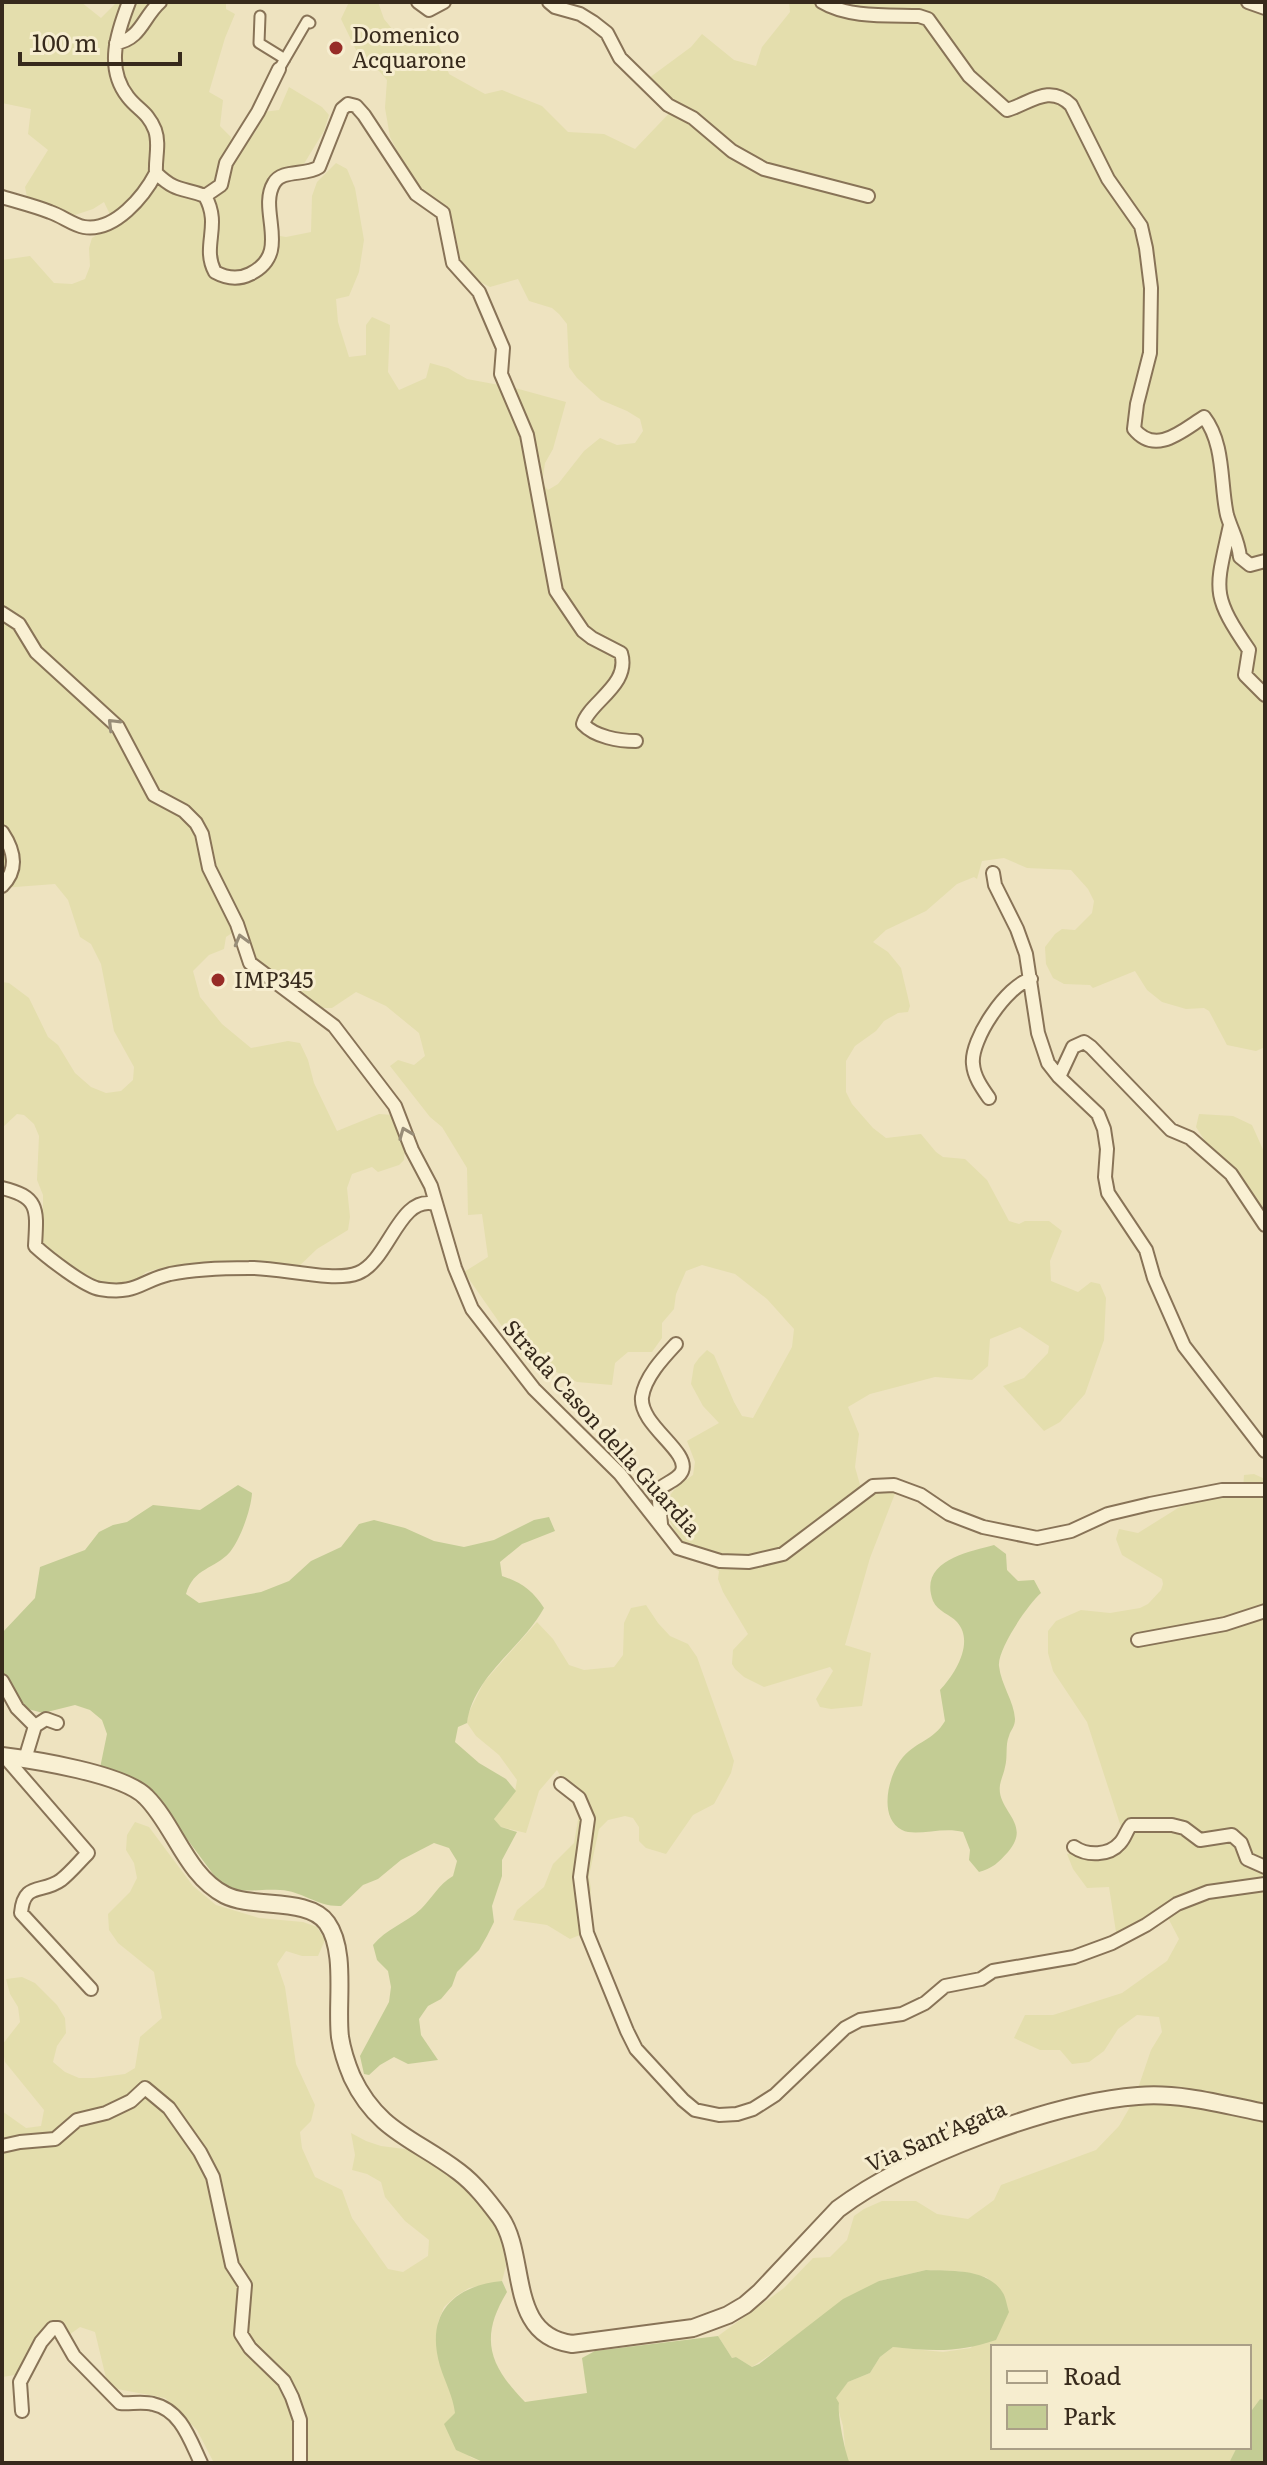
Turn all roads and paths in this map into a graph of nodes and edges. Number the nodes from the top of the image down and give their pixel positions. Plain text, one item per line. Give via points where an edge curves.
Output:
1 (129, 2) edge
2 (418, 2) edge
3 (444, 2) edge
4 (549, 2) edge
5 (822, 2) edge
6 (1248, 2) edge
7 (155, 5) edge
8 (1265, 8) edge
9 (260, 16) dead end
10 (308, 22) dead end
11 (116, 43) junction
12 (282, 64) junction
13 (156, 173) junction
14 (205, 196) junction
15 (868, 196) dead end
16 (2, 197) edge
17 (1230, 525) junction
18 (1265, 561) edge
19 (2, 613) edge
20 (1265, 695) edge
21 (636, 741) dead end
22 (2, 832) edge
23 (993, 873) dead end
24 (2, 886) edge
25 (1031, 979) junction
26 (1059, 1077) junction
27 (989, 1098) dead end
28 (2, 1188) edge
29 (435, 1204) junction
30 (1265, 1225) edge
31 (676, 1344) dead end
32 (1265, 1451) edge
33 (1265, 1490) edge
34 (661, 1524) junction
35 (1265, 1611) edge
36 (1138, 1640) dead end
37 (2, 1681) edge
38 (57, 1723) dead end
39 (35, 1726) junction
40 (3, 1756) edge
41 (25, 1759) junction
42 (561, 1784) dead end
43 (1074, 1847) dead end
44 (1265, 1867) edge
45 (1265, 1884) edge
46 (91, 1989) dead end
47 (1265, 2113) edge
48 (2, 2146) edge
49 (22, 2411) dead end
50 (201, 2463) edge
51 (300, 2463) edge

1 - 11 street
2 - 3 street via 429,10
4 - 15 street via 580,14 607,33 620,58 668,105 693,118 732,151 764,169
5 - 17 street via 841,11 928,19 969,76 1007,110 1042,95 1064,98 1071,105 1108,179 1141,226 1146,248 1150,353 1134,429 1160,441 1176,437 1204,417 1219,455
6 - 8 street
7 - 11 street via 130,40
9 - 12 street via 259,43
10 - 12 street
11 - 13 street via 118,81 156,133
12 - 14 street via 226,163 221,185
13 - 14 street via 181,191
13 - 16 street via 122,214 90,228
14 - 21 street via 214,222 210,260 215,272 234,278 254,272 268,257 273,239 273,185 285,175 319,167 348,104 364,115 416,194 443,213 453,263 479,292 501,340 501,374 527,435 556,591 583,631 623,658 613,687 583,724 612,738
17 - 18 street via 1243,562
17 - 20 street via 1220,570 1220,601 1249,650 1245,675
29 -> 19 street, Strada Cason della Guardia via 395,1106 334,1026 250,963 209,868 196,823 154,795 118,727 43,659 19,624
22 - 24 street via 14,856 13,870
23 - 25 street
25 - 26 street via 1041,1045
25 - 27 street via 1013,988 974,1047 975,1075
26 - 30 street via 1073,1047 1084,1042 1091,1047 1171,1130 1190,1138 1231,1174
26 - 32 street via 1098,1114 1107,1149 1108,1193 1146,1250 1184,1346
28 - 29 street via 30,1199 35,1246 46,1257 86,1285 132,1291 186,1271 359,1273 383,1252 401,1218 421,1204
29 - 34 street, Strada Cason della Guardia via 472,1309 534,1389 620,1474
31 - 34 street via 660,1361 642,1397 643,1411 683,1469 658,1490
33 - 34 street, Strada Cason della Guardia via 1222,1490 1176,1499 1037,1538 983,1527 894,1485 873,1486 783,1554 749,1562 688,1553
35 - 36 street
37 - 39 street
38 - 39 street via 46,1719
39 - 41 street
40 - 41 street, Via Sant'Agata
40 - 46 street, Via Sant'Agata via 88,1853 58,1882 28,1893 21,1913
41 - 47 street, Via Sant'Agata via 135,1788 150,1800 203,1878 223,1894 245,1903 311,1912 327,1922 338,1958 340,2037 353,2079 393,2130 460,2173 493,2207 512,2241 523,2299 537,2325 560,2342 693,2328 728,2315 760,2292 849,2201 906,2168 1002,2129 1138,2096
42 - 45 street via 579,1798 588,1819 580,1877 587,1933 627,2031 636,2049 683,2100 695,2110 719,2115 753,2109 775,2095 860,2020 902,2014 945,1986 981,1979 993,1971 1074,1957 1208,1892
43 - 44 street via 1100,1853 1121,1843 1131,1825 1172,1825 1200,1840 1232,1835 1247,1859
48 - 51 street via 55,2139 77,2120 106,2113 145,2088 169,2108 213,2177 232,2265 245,2285 241,2334 292,2397 300,2420
49 - 50 street via 20,2382 41,2342 58,2328 74,2356 120,2403 151,2403 170,2411

